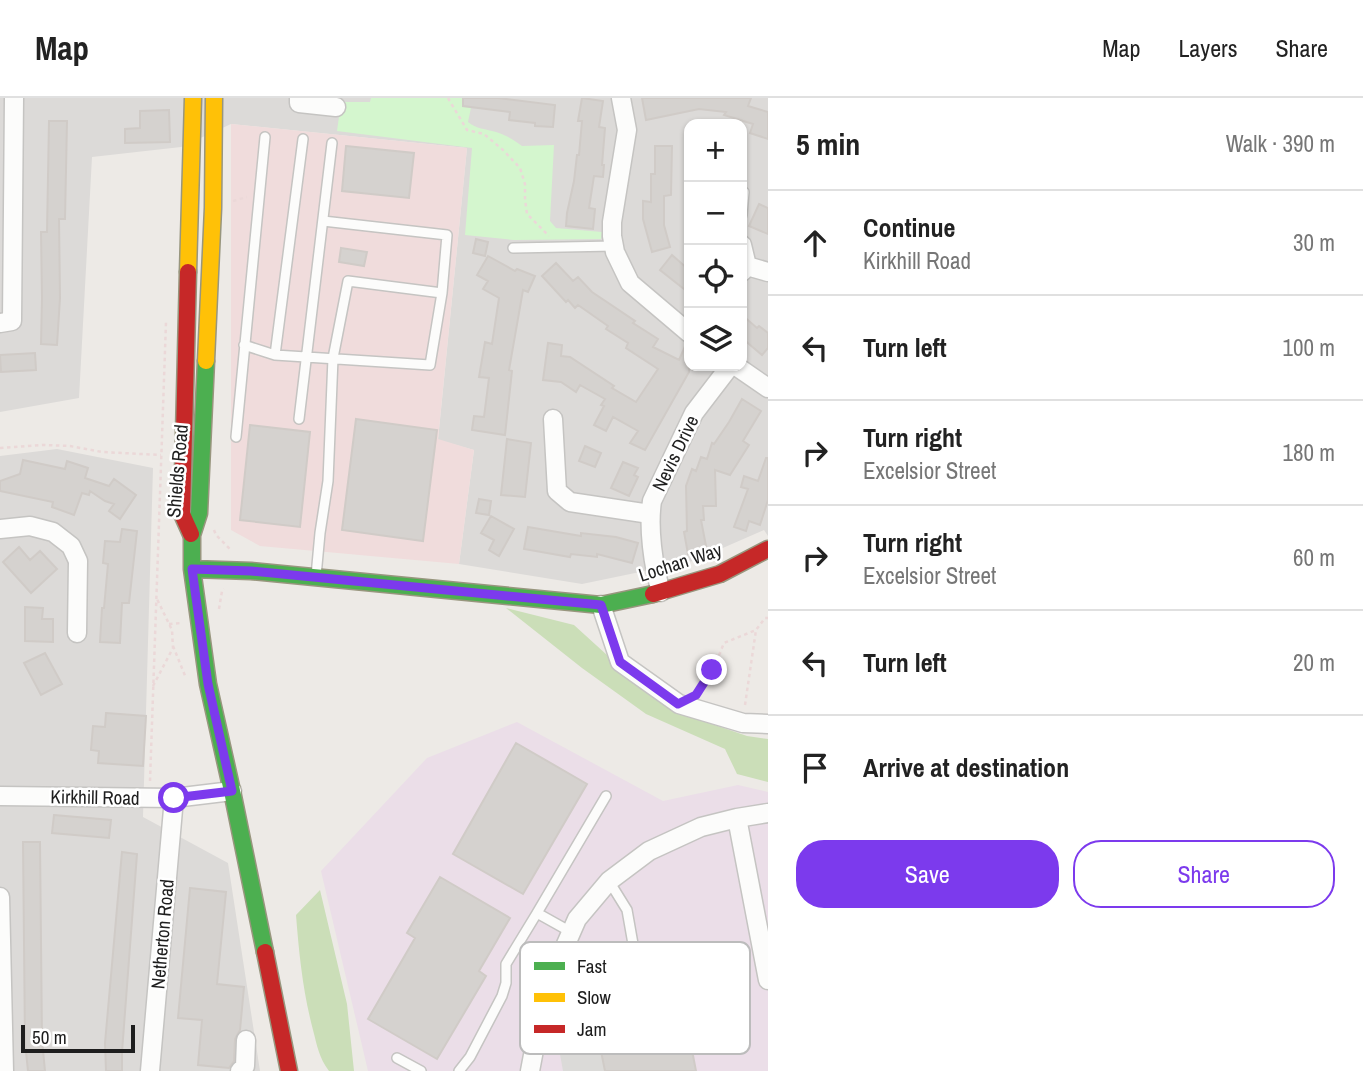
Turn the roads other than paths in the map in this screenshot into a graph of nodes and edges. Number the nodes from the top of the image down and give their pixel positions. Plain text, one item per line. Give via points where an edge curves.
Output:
1 (14, 98) edge
2 (193, 98) edge
3 (214, 98) edge
4 (299, 98) edge
5 (621, 98) edge
6 (336, 107) dead end
7 (265, 137) dead end
8 (303, 139) dead end
9 (332, 143) dead end
10 (323, 221) junction
11 (614, 246) junction
12 (513, 248) dead end
13 (747, 269) edge
14 (768, 272) edge
15 (442, 293) junction
16 (0, 324) edge
17 (684, 329) edge
18 (244, 345) junction
19 (275, 355) junction
20 (306, 357) junction
21 (332, 358) junction
22 (726, 371) edge
23 (743, 371) edge
24 (768, 388) edge
25 (299, 419) dead end
26 (554, 419) dead end
27 (236, 437) dead end
28 (650, 514) junction
29 (0, 529) edge
30 (192, 534) junction
31 (768, 549) edge
32 (192, 569) junction
33 (316, 578) junction
34 (661, 592) junction
35 (601, 605) junction
36 (77, 633) dead end
37 (768, 724) edge
38 (232, 791) junction
39 (0, 796) edge
40 (606, 796) dead end
41 (174, 798) junction
42 (768, 813) edge
43 (737, 818) junction
44 (609, 881) junction
45 (0, 897) edge
46 (537, 913) junction
47 (571, 932) junction
48 (567, 942) edge
49 (633, 942) edge
50 (768, 980) edge
51 (246, 1040) dead end
52 (397, 1058) dead end
53 (4, 1071) edge
54 (150, 1071) edge
55 (240, 1071) edge
56 (289, 1071) edge
57 (421, 1071) edge
58 (459, 1071) edge

1 - 16 street via 12,321
2 - 30 main road, Shields Road via 182,514
3 - 30 main road, Shields Road via 199,513
4 - 6 street via 299,103
5 - 11 street via 627,130 612,222
7 - 18 lane
8 - 19 lane
9 - 10 lane
10 - 15 lane via 447,235
10 - 20 lane
11 - 12 lane
11 - 17 street via 630,283
13 - 14 street
15 - 21 lane via 430,365
15 - 21 lane via 348,281
18 - 19 lane
18 - 27 lane
19 - 20 lane
20 - 21 lane
20 - 25 lane
21 - 33 lane via 328,481
22 - 28 street, Nevis Drive via 694,413
23 - 24 street
26 - 28 street via 557,491 570,502
28 - 34 street, Nevis Drive
29 - 36 street via 30,526 53,532 71,546 78,561
30 - 32 main road
31 - 34 main road, Lochan Way via 720,574
32 - 33 main road, Lochan Way
32 - 38 main road via 208,684
33 - 35 main road, Lochan Way
34 - 35 main road, Lochan Way
35 - 37 street via 620,662 678,704 743,723
38 - 41 street, Kirkhill Road
38 - 56 main road
39 - 41 street, Kirkhill Road
40 - 46 lane
41 - 54 street, Netherton Road
42 - 43 street
43 - 44 street via 701,827 649,851
43 - 50 street
44 - 47 street
44 - 49 lane via 626,910
45 - 53 street
46 - 47 lane
46 - 58 lane via 506,964 502,996
47 - 48 street
51 - 55 street via 245,1066
52 - 57 lane

